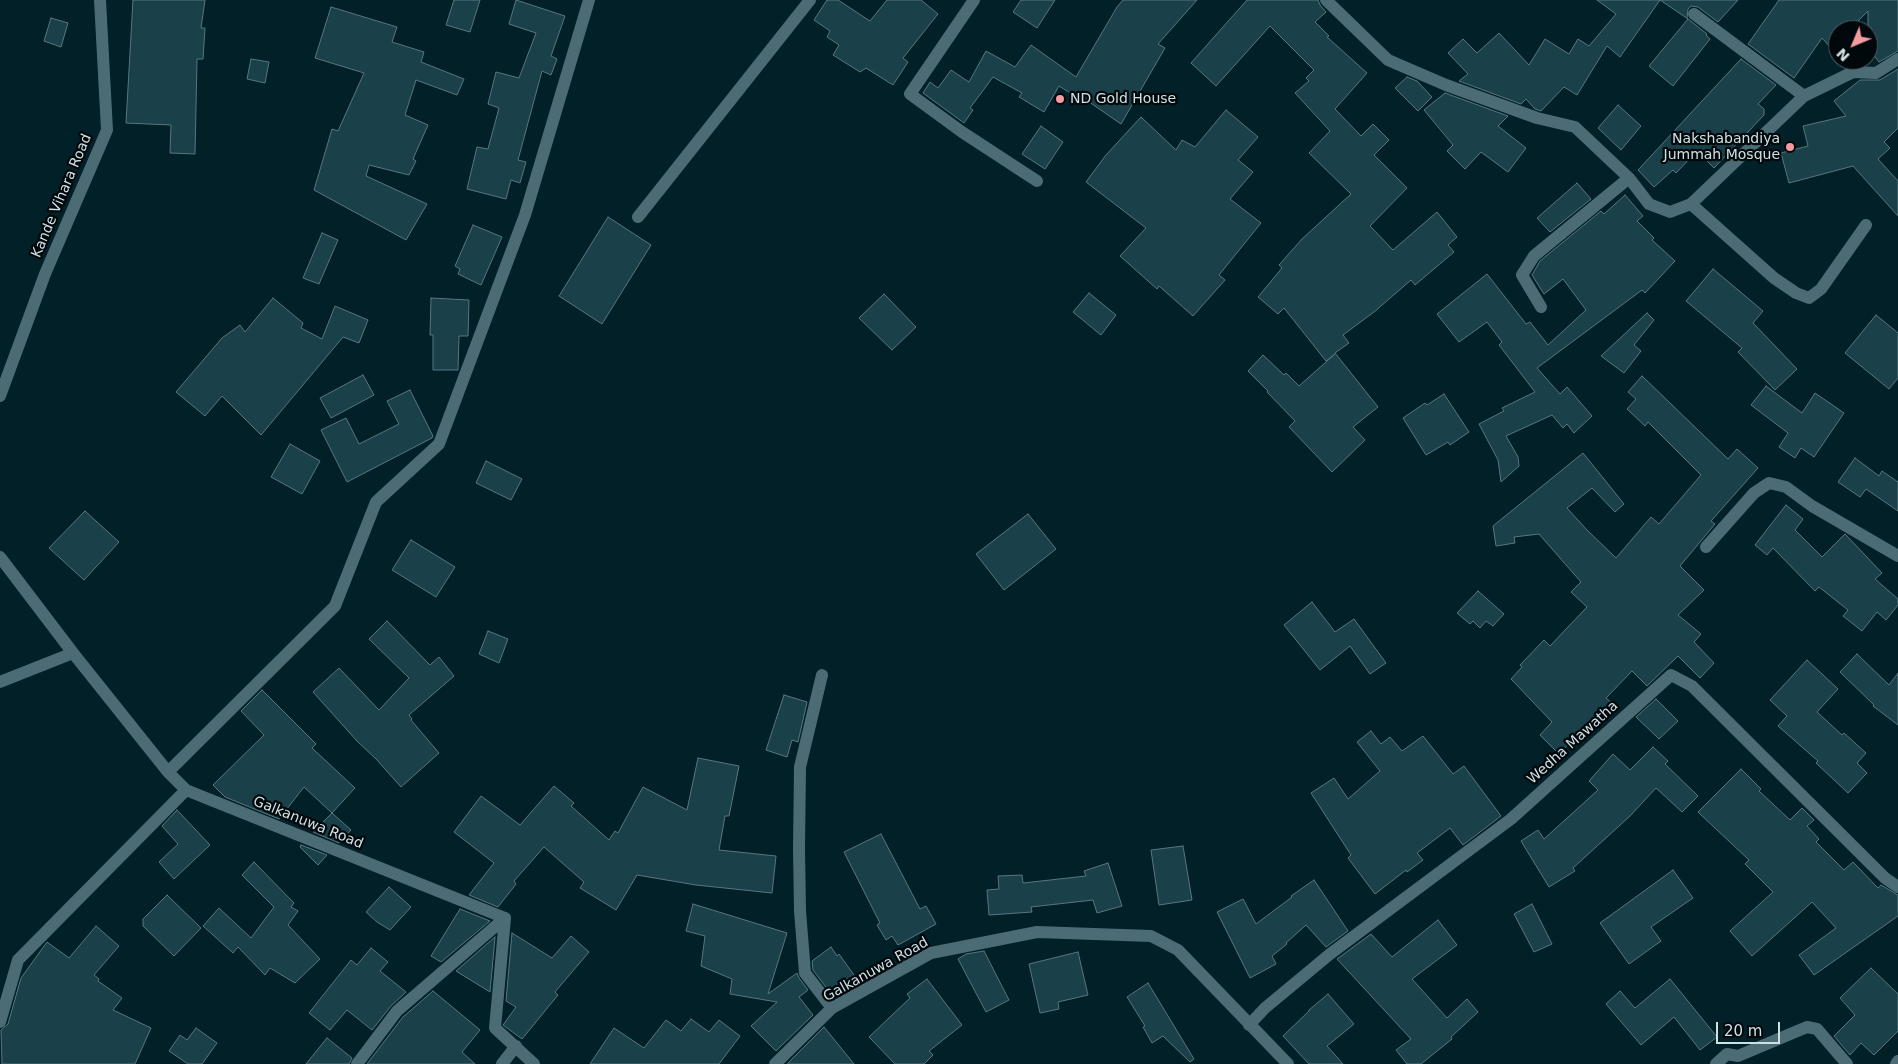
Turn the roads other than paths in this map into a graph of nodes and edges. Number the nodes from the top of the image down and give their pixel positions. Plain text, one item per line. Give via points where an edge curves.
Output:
1 (100, 0) edge
2 (589, 0) edge
3 (810, 0) edge
4 (1326, 0) edge
5 (968, 2) edge
6 (1694, 14) dead end
7 (1898, 59) edge
8 (1804, 96) junction
9 (1629, 178) junction
10 (1037, 181) dead end
11 (1691, 204) junction
12 (638, 217) dead end
13 (1866, 225) dead end
14 (1541, 307) dead end
15 (0, 396) edge
16 (1706, 547) dead end
17 (1898, 556) edge
18 (0, 557) edge
19 (73, 653) junction
20 (822, 675) dead end
21 (0, 682) edge
22 (168, 772) junction
23 (186, 790) junction
24 (1898, 887) edge
25 (505, 918) junction
26 (832, 1008) junction
27 (0, 1022) edge
28 (1250, 1025) junction
29 (516, 1046) junction
30 (1898, 1061) edge
31 (356, 1064) edge
32 (502, 1064) edge
33 (534, 1064) edge
34 (775, 1064) edge
35 (1288, 1064) edge
36 (1716, 1064) edge
37 (1847, 1064) edge
38 (1896, 1064) edge

1 - 15 street, Kande Vihara Road via 106,130
2 - 22 street via 525,215 439,444 376,502 336,606
3 - 12 street
4 - 9 street via 1388,60 1537,118 1574,126
5 - 10 street via 910,94
6 - 8 street
7 - 8 street via 1876,73 1853,72
8 - 11 street
9 - 11 street via 1649,204 1670,212
9 - 14 street via 1534,256 1522,275
11 - 13 street via 1774,278 1809,298 1822,289
16 - 17 street via 1754,493 1769,483 1786,487 1812,506
18 - 19 street
19 - 21 street
19 - 22 street, Galkanuwa Road
20 - 26 street via 800,767 800,911 805,973
22 - 23 street, Galkanuwa Road
23 - 25 street, Galkanuwa Road
23 - 27 street via 18,960
24 - 28 street, Wedha Mawatha via 1885,878 1692,686 1671,676 1511,819 1330,954 1265,1008
25 - 29 street via 495,1028
25 - 31 street via 398,1011
26 - 28 street, Galkanuwa Road via 931,953 1037,932 1151,936 1178,950
26 - 34 street, Galkanuwa Road
28 - 35 street, Galkanuwa Road
29 - 32 street
29 - 33 street
30 - 38 street
36 - 37 street via 1727,1054 1738,1056 1807,1026 1817,1029

